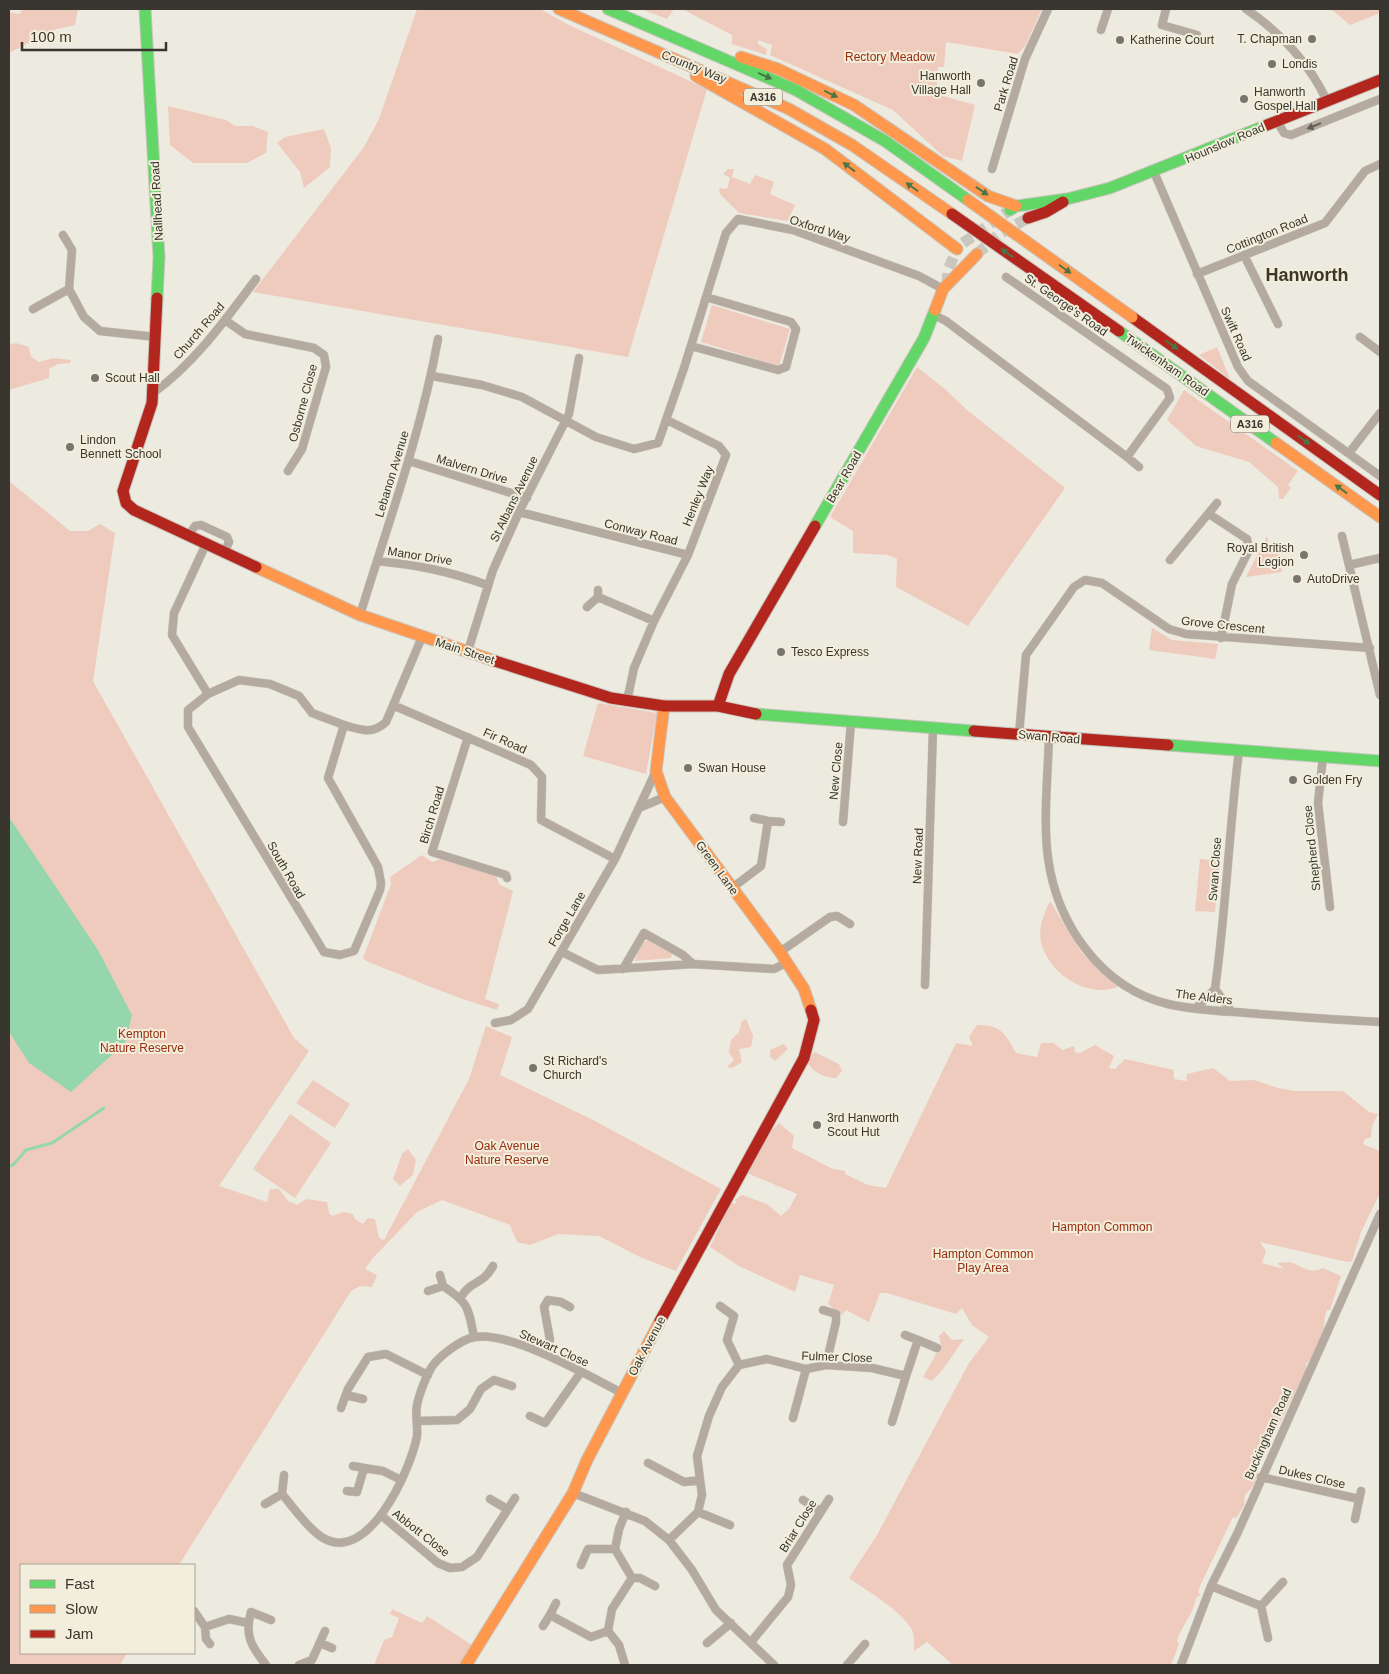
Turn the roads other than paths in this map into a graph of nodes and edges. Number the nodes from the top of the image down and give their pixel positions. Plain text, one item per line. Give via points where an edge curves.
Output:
1 (145, 9) edge
2 (559, 9) edge
3 (608, 9) edge
4 (1048, 9) edge
5 (1108, 9) edge
6 (1166, 9) edge
7 (1246, 9) edge
8 (655, 28) junction
9 (1101, 30) dead end
10 (611, 33) junction
11 (1196, 35) dead end
12 (1380, 80) edge
13 (1380, 99) edge
14 (1327, 101) junction
15 (1277, 121) junction
16 (1380, 164) edge
17 (992, 169) dead end
18 (1154, 172) junction
19 (1067, 199) junction
20 (952, 214) joint
21 (1028, 218) tunnel mouth
22 (63, 235) dead end
23 (1244, 255) junction
24 (1197, 274) junction
25 (1006, 277) dead end
26 (256, 279) dead end
27 (945, 286) junction
28 (69, 290) junction
29 (706, 297) junction
30 (33, 309) dead end
31 (934, 315) junction
32 (1132, 317) joint
33 (225, 320) junction
34 (1278, 324) dead end
35 (1360, 337) dead end
36 (156, 338) junction
37 (438, 339) dead end
38 (691, 346) junction
39 (1380, 352) edge
40 (579, 358) dead end
41 (432, 376) junction
42 (153, 393) junction
43 (1380, 413) edge
44 (667, 420) junction
45 (565, 422) junction
46 (1349, 453) junction
47 (1127, 457) junction
48 (409, 461) junction
49 (1139, 467) dead end
50 (288, 471) dead end
51 (1380, 476) edge
52 (1380, 495) edge
53 (527, 498) junction
54 (1217, 503) dead end
55 (519, 512) junction
56 (1209, 514) junction
57 (1380, 517) edge
58 (189, 535) junction
59 (1342, 536) dead end
60 (206, 544) junction
61 (224, 553) junction
62 (688, 555) junction
63 (1380, 558) edge
64 (1170, 560) dead end
65 (377, 561) junction
66 (1349, 566) junction
67 (487, 586) junction
68 (587, 607) dead end
69 (360, 615) junction
70 (654, 621) junction
71 (422, 637) junction
72 (1220, 638) junction
73 (1370, 648) junction
74 (468, 651) junction
75 (208, 694) junction
76 (1380, 695) edge
77 (627, 702) junction
78 (394, 706) junction
79 (664, 706) junction
80 (718, 706) junction
81 (851, 722) junction
82 (344, 725) junction
83 (933, 728) junction
84 (1020, 734) junction
85 (1049, 736) junction
86 (468, 737) junction
87 (1239, 750) junction
88 (1323, 757) junction
89 (1380, 761) edge
90 (656, 771) junction
91 (665, 797) junction
92 (641, 807) junction
93 (754, 818) dead end
94 (768, 821) junction
95 (782, 822) dead end
96 (843, 822) dead end
97 (615, 859) junction
98 (507, 878) dead end
99 (732, 888) junction
100 (1330, 907) dead end
101 (850, 924) dead end
102 (562, 952) junction
103 (780, 952) junction
104 (693, 964) junction
105 (786, 964) junction
106 (623, 969) junction
107 (925, 985) dead end
108 (1215, 989) junction
109 (1196, 1008) junction
110 (1232, 1011) junction
111 (814, 1020) joint
112 (1380, 1022) edge
113 (495, 1023) dead end
114 (1380, 1214) edge
115 (493, 1266) dead end
116 (440, 1275) dead end
117 (443, 1286) junction
118 (428, 1292) dead end
119 (461, 1297) junction
120 (720, 1306) dead end
121 (570, 1307) dead end
122 (823, 1310) dead end
123 (906, 1335) dead end
124 (474, 1336) junction
125 (918, 1340) junction
126 (937, 1348) dead end
127 (544, 1354) junction
128 (739, 1365) junction
129 (826, 1365) junction
130 (806, 1369) junction
131 (581, 1372) junction
132 (428, 1375) junction
133 (906, 1376) junction
134 (512, 1386) dead end
135 (622, 1393) junction
136 (346, 1394) junction
137 (363, 1399) dead end
138 (342, 1408) dead end
139 (530, 1416) dead end
140 (794, 1418) dead end
141 (417, 1421) junction
142 (892, 1422) dead end
143 (648, 1463) dead end
144 (353, 1466) dead end
145 (364, 1468) junction
146 (284, 1475) dead end
147 (1261, 1476) junction
148 (401, 1480) junction
149 (700, 1480) junction
150 (347, 1491) dead end
151 (573, 1493) junction
152 (282, 1494) junction
153 (515, 1498) dead end
154 (490, 1499) dead end
155 (829, 1499) dead end
156 (802, 1500) dead end
157 (265, 1504) dead end
158 (507, 1509) junction
159 (820, 1511) junction
160 (626, 1512) junction
161 (698, 1512) junction
162 (382, 1516) junction
163 (1355, 1519) dead end
164 (730, 1525) dead end
165 (669, 1540) junction
166 (616, 1549) junction
167 (581, 1565) dead end
168 (632, 1578) junction
169 (1283, 1582) dead end
170 (655, 1586) dead end
171 (1211, 1586) junction
172 (556, 1603) dead end
173 (1261, 1606) junction
174 (195, 1612) edge
175 (550, 1615) junction
176 (270, 1620) dead end
177 (248, 1623) junction
178 (731, 1623) junction
179 (544, 1626) dead end
180 (205, 1627) junction
181 (325, 1631) dead end
182 (608, 1631) junction
183 (1268, 1638) dead end
184 (751, 1642) junction
185 (707, 1643) dead end
186 (210, 1644) dead end
187 (320, 1644) junction
188 (865, 1644) dead end
189 (332, 1648) dead end
190 (266, 1665) edge
191 (299, 1665) edge
192 (466, 1665) edge
193 (626, 1665) edge
194 (774, 1665) edge
195 (847, 1665) edge
196 (1181, 1665) edge

1 - 36 main road, Nallhead Road via 159,257
2 - 10 main road, Country Way / A316
3 - 8 main road, Country Way / A316
4 - 17 street, Park Road via 1025,59
5 - 9 street
6 - 11 street via 1162,25
7 - 14 street via 1288,44 1319,84
8 -> 19 main road, Hounslow Road via 778,69 854,105 988,196 1013,208
8 -> 32 main road, Country Way / A316, bridge via 796,90 885,141
20 -> 10 main road, Country Way / A316 via 842,139 791,110
27 -> 10 main road, Bear Road via 967,249 825,149 745,102
12 - 14 main road, Hounslow Road
13 -> 15 street via 1291,135 1284,133
14 - 15 main road, Hounslow Road
15 - 18 main road, Hounslow Road
16 - 23 street, Cottington Road via 1365,171 1325,223
18 - 19 main road, Hounslow Road
18 - 24 street, Swift Road
19 - 21 main road, Hounslow Road
57 -> 20 main road, Twickenham Road / A316, bridge
22 - 28 street via 72,250
23 - 24 street, Cottington Road
23 - 34 street
24 - 46 street, Swift Road via 1238,367 1248,381
25 - 47 street, St. George's Road via 1167,389 1170,398
26 - 33 street, Church Road
27 - 29 street, Oxford Way via 793,230 738,219 726,233
27 - 31 main road, Bear Road
28 - 30 street
28 - 36 street via 84,317 100,331
29 - 38 street, Oxford Way
29 - 38 street via 791,322 796,329 786,367 778,370
31 - 47 street
31 - 80 main road, Bear Road via 924,338 722,688
32 -> 52 main road, Twickenham Road / A316
33 - 42 street, Church Road via 171,380
33 - 50 street, Osborne Close via 244,334 314,348 324,355 326,367 302,449
35 - 39 street
36 - 42 main road, Nallhead Road
37 - 41 street, Lebanon Avenue
38 - 44 street, Oxford Way
40 - 45 street, St Albans Avenue
41 - 45 street via 482,385 522,397
41 - 48 street, Lebanon Avenue
42 - 58 main road, Main Street via 123,497 134,510
43 - 46 street
44 - 45 street, Oxford Way via 658,443 634,449 596,437
44 - 62 street, Henley Way via 719,446 726,455
45 - 53 street, St Albans Avenue
46 - 51 street, Swift Road
47 - 49 street
48 - 53 street, Malvern Drive
48 - 65 street, Lebanon Avenue
53 - 55 street, St Albans Avenue
54 - 56 street
55 - 62 street, Conway Road
55 - 67 street, St Albans Avenue
56 - 64 street
56 - 72 street via 1248,539 1249,550 1232,584
58 - 60 main road, Main Street
58 - 61 street via 195,526 201,525 227,537 229,542
59 - 66 street
60 - 61 main road, Main Street
60 - 75 street via 174,613 172,635
61 - 69 main road, Main Street
62 - 70 street, Conway Road
63 - 66 street
65 - 67 street, Manor Drive via 453,572
65 - 69 street, Lebanon Avenue
66 - 73 street
67 - 74 street, St Albans Avenue
68 - 70 street via 598,593
69 - 71 main road, Main Street
70 - 77 street, Conway Road via 634,668
71 - 74 main road, Main Street
71 - 78 street, South Road
72 - 73 street, Grove Crescent
72 - 84 street, Grove Crescent via 1169,629 1102,583 1085,580 1074,587 1026,655
73 - 76 street
74 - 77 main road, Main Street
75 - 82 street, South Road via 238,680 270,684 299,696 312,713
75 - 82 street, South Road via 188,710 188,727 324,952 340,955 354,950 382,883 378,868 328,778
77 - 79 main road, Main Street
78 - 82 street, South Road via 379,729 368,732
78 - 86 street, Fir Road
79 - 80 main road, Main Street
79 - 90 main road, Green Lane
80 - 81 main road, Swan Road via 742,713
81 - 83 main road, Swan Road
81 - 96 street, New Close
83 - 84 main road, Swan Road
83 - 107 street, New Road
84 - 85 main road, Swan Road
85 - 87 main road, Swan Road
85 - 109 street, The Alders via 1048,857 1055,893 1066,918 1083,947 1128,987 1166,1003
86 - 97 street, Fir Road via 531,765 542,777 541,820
86 - 98 street, Birch Road via 432,852 506,875
87 - 88 main road, Swan Road
87 - 108 street, Swan Close
88 - 89 main road, Swan Road
88 - 100 street, Shepherd Close via 1318,803
90 - 91 main road, Green Lane
90 - 92 street, Forge Lane
91 - 92 street
91 - 99 main road, Green Lane
92 - 97 street, Forge Lane
93 - 94 street
94 - 95 street
94 - 99 street via 761,866
97 - 102 street, Forge Lane
99 - 103 main road, Green Lane
101 - 103 street via 837,916 830,918
102 - 106 street via 598,970
102 - 113 street, Forge Lane via 528,1008 511,1020
103 - 105 main road, Green Lane
104 - 105 street via 755,970 774,969
104 - 106 street
104 - 106 street via 644,933
105 - 111 main road, Green Lane via 804,989
108 - 109 street
108 - 110 street
109 - 110 street, The Alders
110 - 112 street, The Alders
111 - 135 main road, Oak Avenue via 804,1058
114 - 147 street, Buckingham Road
115 - 119 street via 486,1279 467,1287
116 - 117 street
117 - 118 street
117 - 119 street
119 - 124 street via 468,1307
120 - 128 street via 734,1316 727,1340
121 - 127 street via 548,1300 544,1307 550,1340
122 - 129 street via 836,1314
123 - 125 street
124 - 127 street, Stewart Close via 508,1340
124 - 132 street via 444,1352
125 - 126 street
125 - 133 street
127 - 131 street, Stewart Close
128 - 130 street, Fulmer Close via 767,1359
128 - 149 street via 726,1380 709,1416 697,1456
129 - 130 street, Fulmer Close
129 - 133 street, Fulmer Close via 872,1368
130 - 140 street
131 - 135 street, Stewart Close
131 - 139 street via 545,1423
132 - 136 street via 386,1354 368,1357
132 - 141 street via 417,1406
133 - 142 street
134 - 141 street via 494,1380 481,1389 470,1409 457,1420
135 - 151 main road, Oak Avenue
136 - 137 street
136 - 138 street
141 - 148 street via 417,1435
143 - 149 street via 684,1482
144 - 145 street
145 - 148 street via 383,1471
145 - 150 street via 357,1492
146 - 152 street
147 - 163 street, Dukes Close via 1360,1495
147 - 171 street, Buckingham Road
148 - 162 street
149 - 161 street via 702,1495
151 - 160 street
151 - 192 main road, Oak Avenue
152 - 157 street
152 - 162 street via 321,1537 340,1542 362,1536
153 - 158 street, Abbott Close
154 - 158 street
155 - 159 street, Briar Close
156 - 159 street
158 - 162 street, Abbott Close via 478,1557 468,1565 456,1568 438,1563
159 - 184 street, Briar Close via 787,1566 791,1585 788,1597
160 - 165 street via 645,1521
160 - 166 street via 618,1530
161 - 164 street
161 - 165 street
165 - 178 street via 716,1610
166 - 167 street via 588,1549
166 - 168 street
168 - 170 street via 640,1578
168 - 182 street via 612,1609
169 - 173 street
171 - 173 street
171 - 196 street, Buckingham Road
172 - 175 street
173 - 183 street
174 - 180 street
175 - 179 street
175 - 182 street via 591,1637
176 - 177 street via 251,1612
177 - 180 street via 230,1620
177 - 190 street via 251,1645
178 - 184 street
178 - 185 street
180 - 186 street
181 - 187 street
182 - 193 street via 619,1645
184 - 194 street
187 - 189 street
187 - 191 street via 312,1660
188 - 195 street

